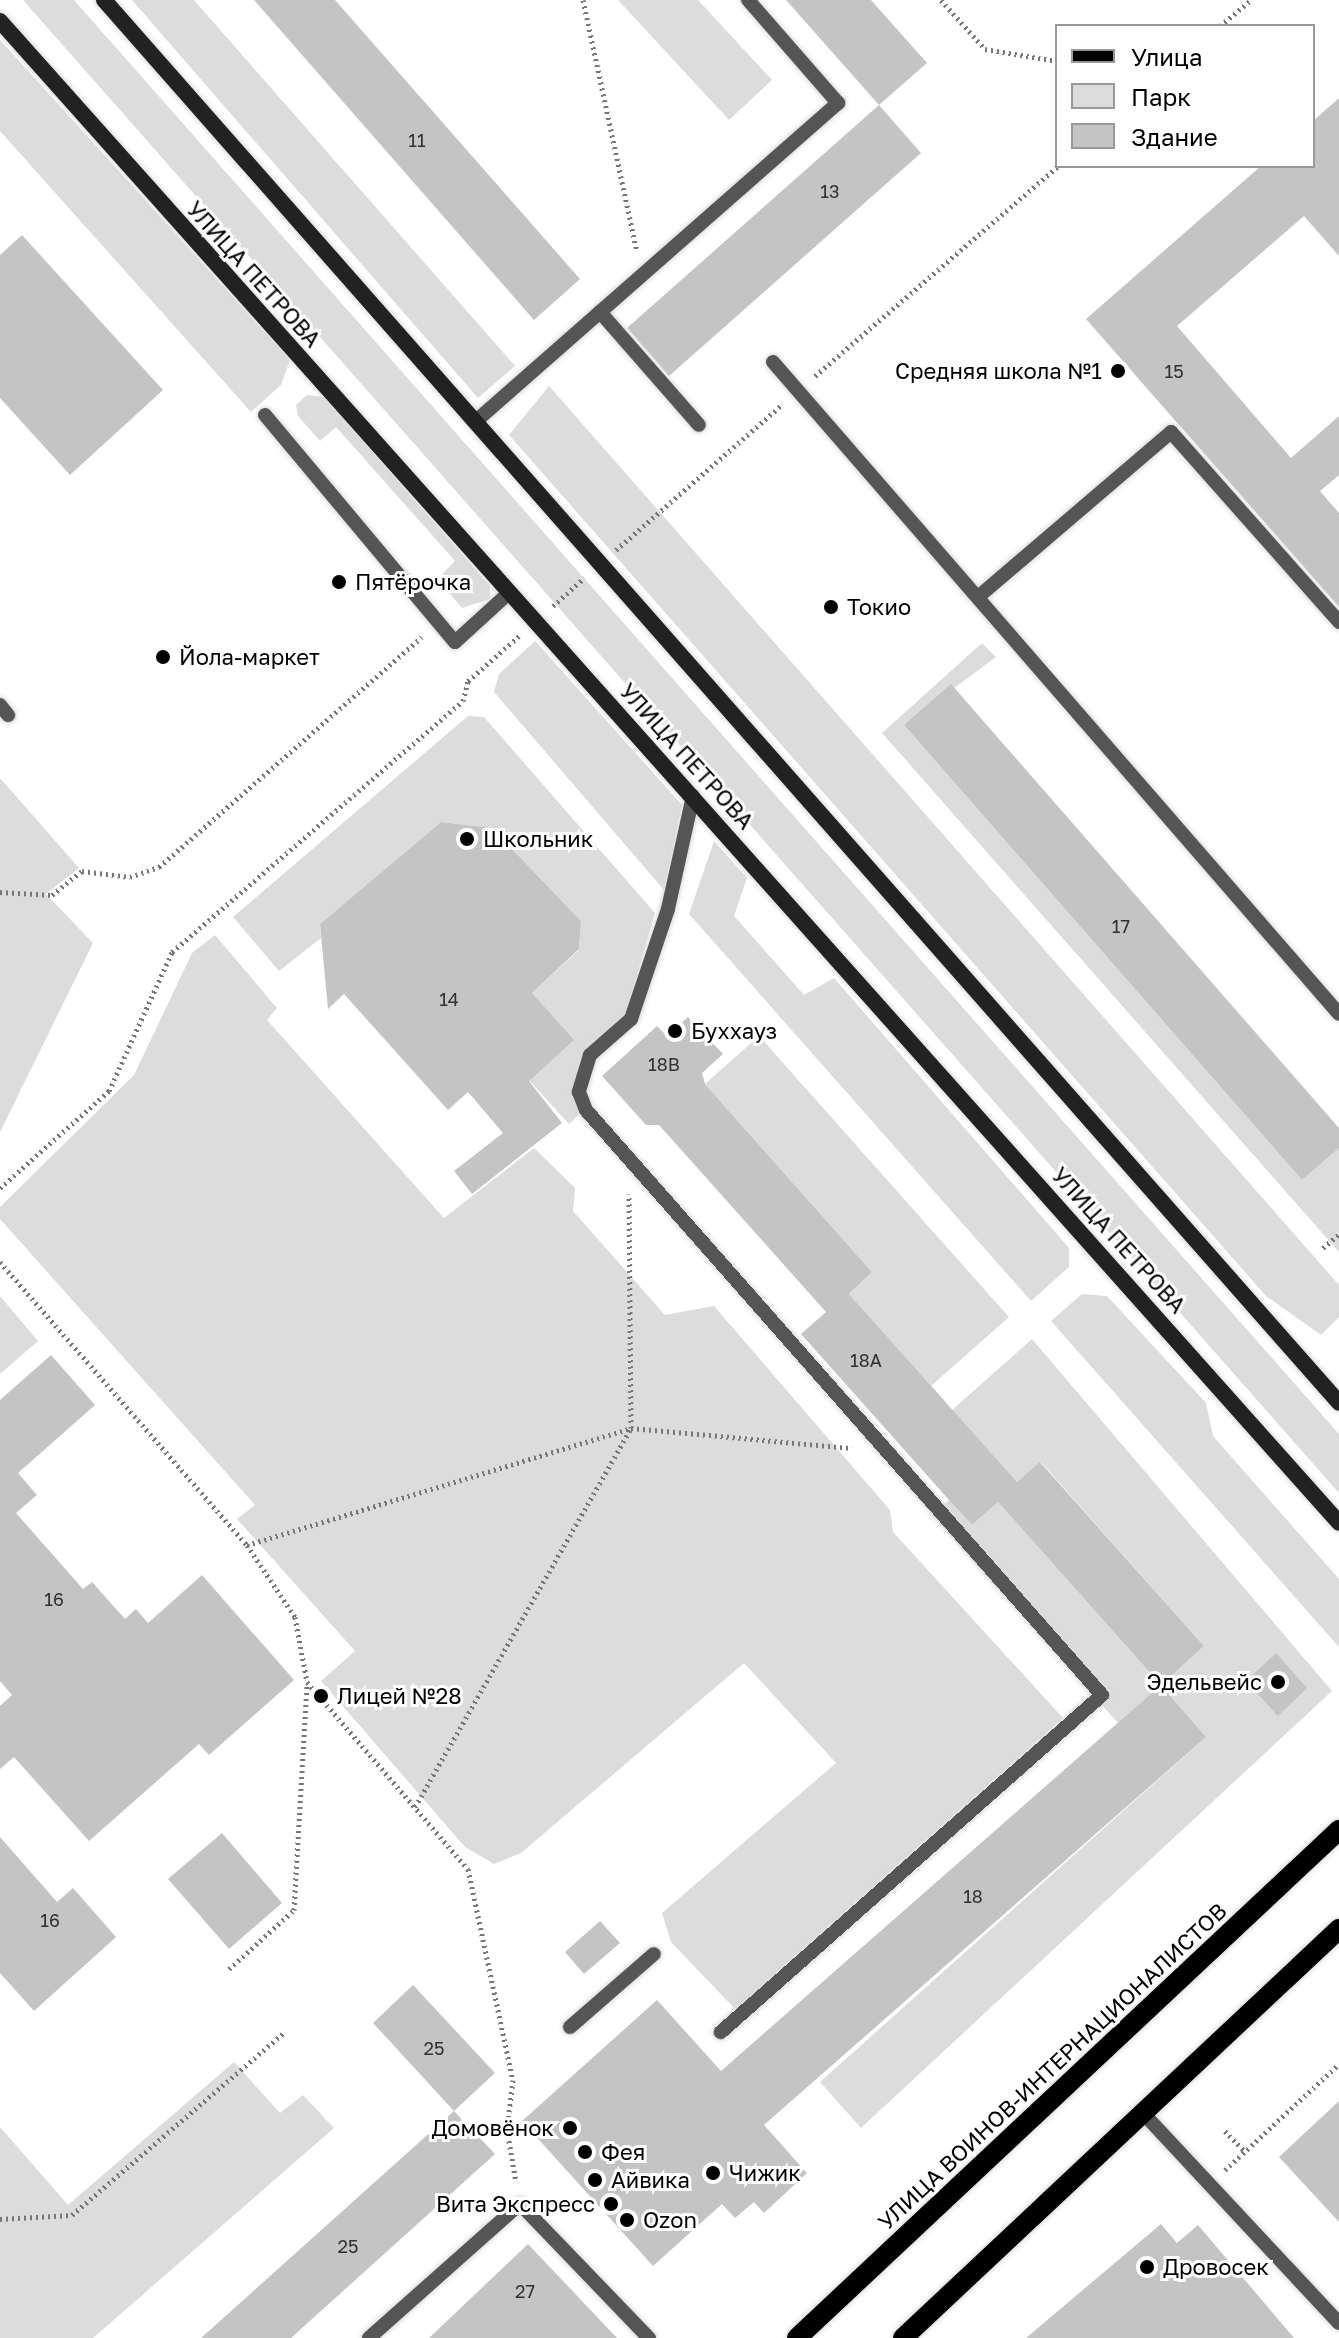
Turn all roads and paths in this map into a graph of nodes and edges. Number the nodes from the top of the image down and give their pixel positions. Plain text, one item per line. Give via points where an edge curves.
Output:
1 (104, 0) edge
2 (583, 0) edge
3 (748, 0) edge
4 (941, 0) edge
5 (1251, 0) edge
6 (0, 21) edge
7 (1222, 24) edge
8 (1055, 61) edge
9 (1056, 168) edge
10 (642, 275) junction
11 (600, 312) junction
12 (773, 362) dead end
13 (799, 390) junction
14 (265, 415) dead end
15 (476, 421) junction
16 (699, 425) dead end
17 (601, 563) junction
18 (510, 592) junction
19 (978, 597) junction
20 (536, 620) junction
21 (1339, 622) edge
22 (425, 634) dead end
23 (693, 796) junction
24 (0, 892) edge
25 (1339, 1014) edge
26 (629, 1159) junction
27 (0, 1188) edge
28 (1339, 1234) edge
29 (1323, 1248) dead end
30 (0, 1262) edge
31 (1339, 1403) edge
32 (631, 1428) junction
33 (885, 1451) junction
34 (1339, 1523) edge
35 (247, 1545) junction
36 (307, 1682) junction
37 (415, 1807) junction
38 (1339, 1830) edge
39 (1339, 1929) edge
40 (654, 1954) dead end
41 (229, 1969) dead end
42 (570, 2027) dead end
43 (285, 2032) dead end
44 (721, 2032) dead end
45 (1339, 2064) edge
46 (1143, 2113) junction
47 (1225, 2131) dead end
48 (1245, 2152) junction
49 (1209, 2184) junction
50 (520, 2204) junction
51 (0, 2219) edge
52 (1339, 2323) edge
53 (911, 2335) edge
54 (369, 2338) edge
55 (649, 2338) edge
56 (797, 2338) edge

1 - 15 main road
2 - 10 path
3 - 10 lane via 838,103
4 - 8 path via 985,49
5 - 7 path
6 - 18 main road, УЛИЦА ПЕТРОВА
9 - 13 path
10 - 11 lane
11 - 15 lane
11 - 16 lane
12 - 13 lane
13 - 17 path
13 - 19 lane
14 - 18 lane via 455,642
15 - 17 main road
17 - 20 path
17 - 31 main road
18 - 20 main road, УЛИЦА ПЕТРОВА
19 - 21 lane via 1171,432
19 - 25 lane
20 - 23 main road, УЛИЦА ПЕТРОВА
20 - 27 path via 468,681 463,701 172,952 109,1091
22 - 24 path via 159,867 130,877 82,871 52,895
23 - 26 lane via 668,909 631,1019 590,1055 579,1092
23 - 34 main road, УЛИЦА ПЕТРОВА
26 - 32 path
26 - 33 lane
28 - 29 path
30 - 35 path
32 - 33 path
32 - 35 path
32 - 37 path
33 - 44 lane via 1102,1695
35 - 36 path via 295,1617
36 - 37 path
36 - 41 path via 294,1910
37 - 50 path via 468,1869 513,2080 507,2129
38 - 56 main road, УЛИЦА ВОИНОВ-ИНТЕРНАЦИОНАЛИСТОВ
39 - 46 main road
40 - 42 lane
43 - 51 path via 72,2215
45 - 48 path
46 - 49 lane
46 - 53 main road
47 - 48 path
48 - 49 path
49 - 52 lane
50 - 54 lane
50 - 55 lane

